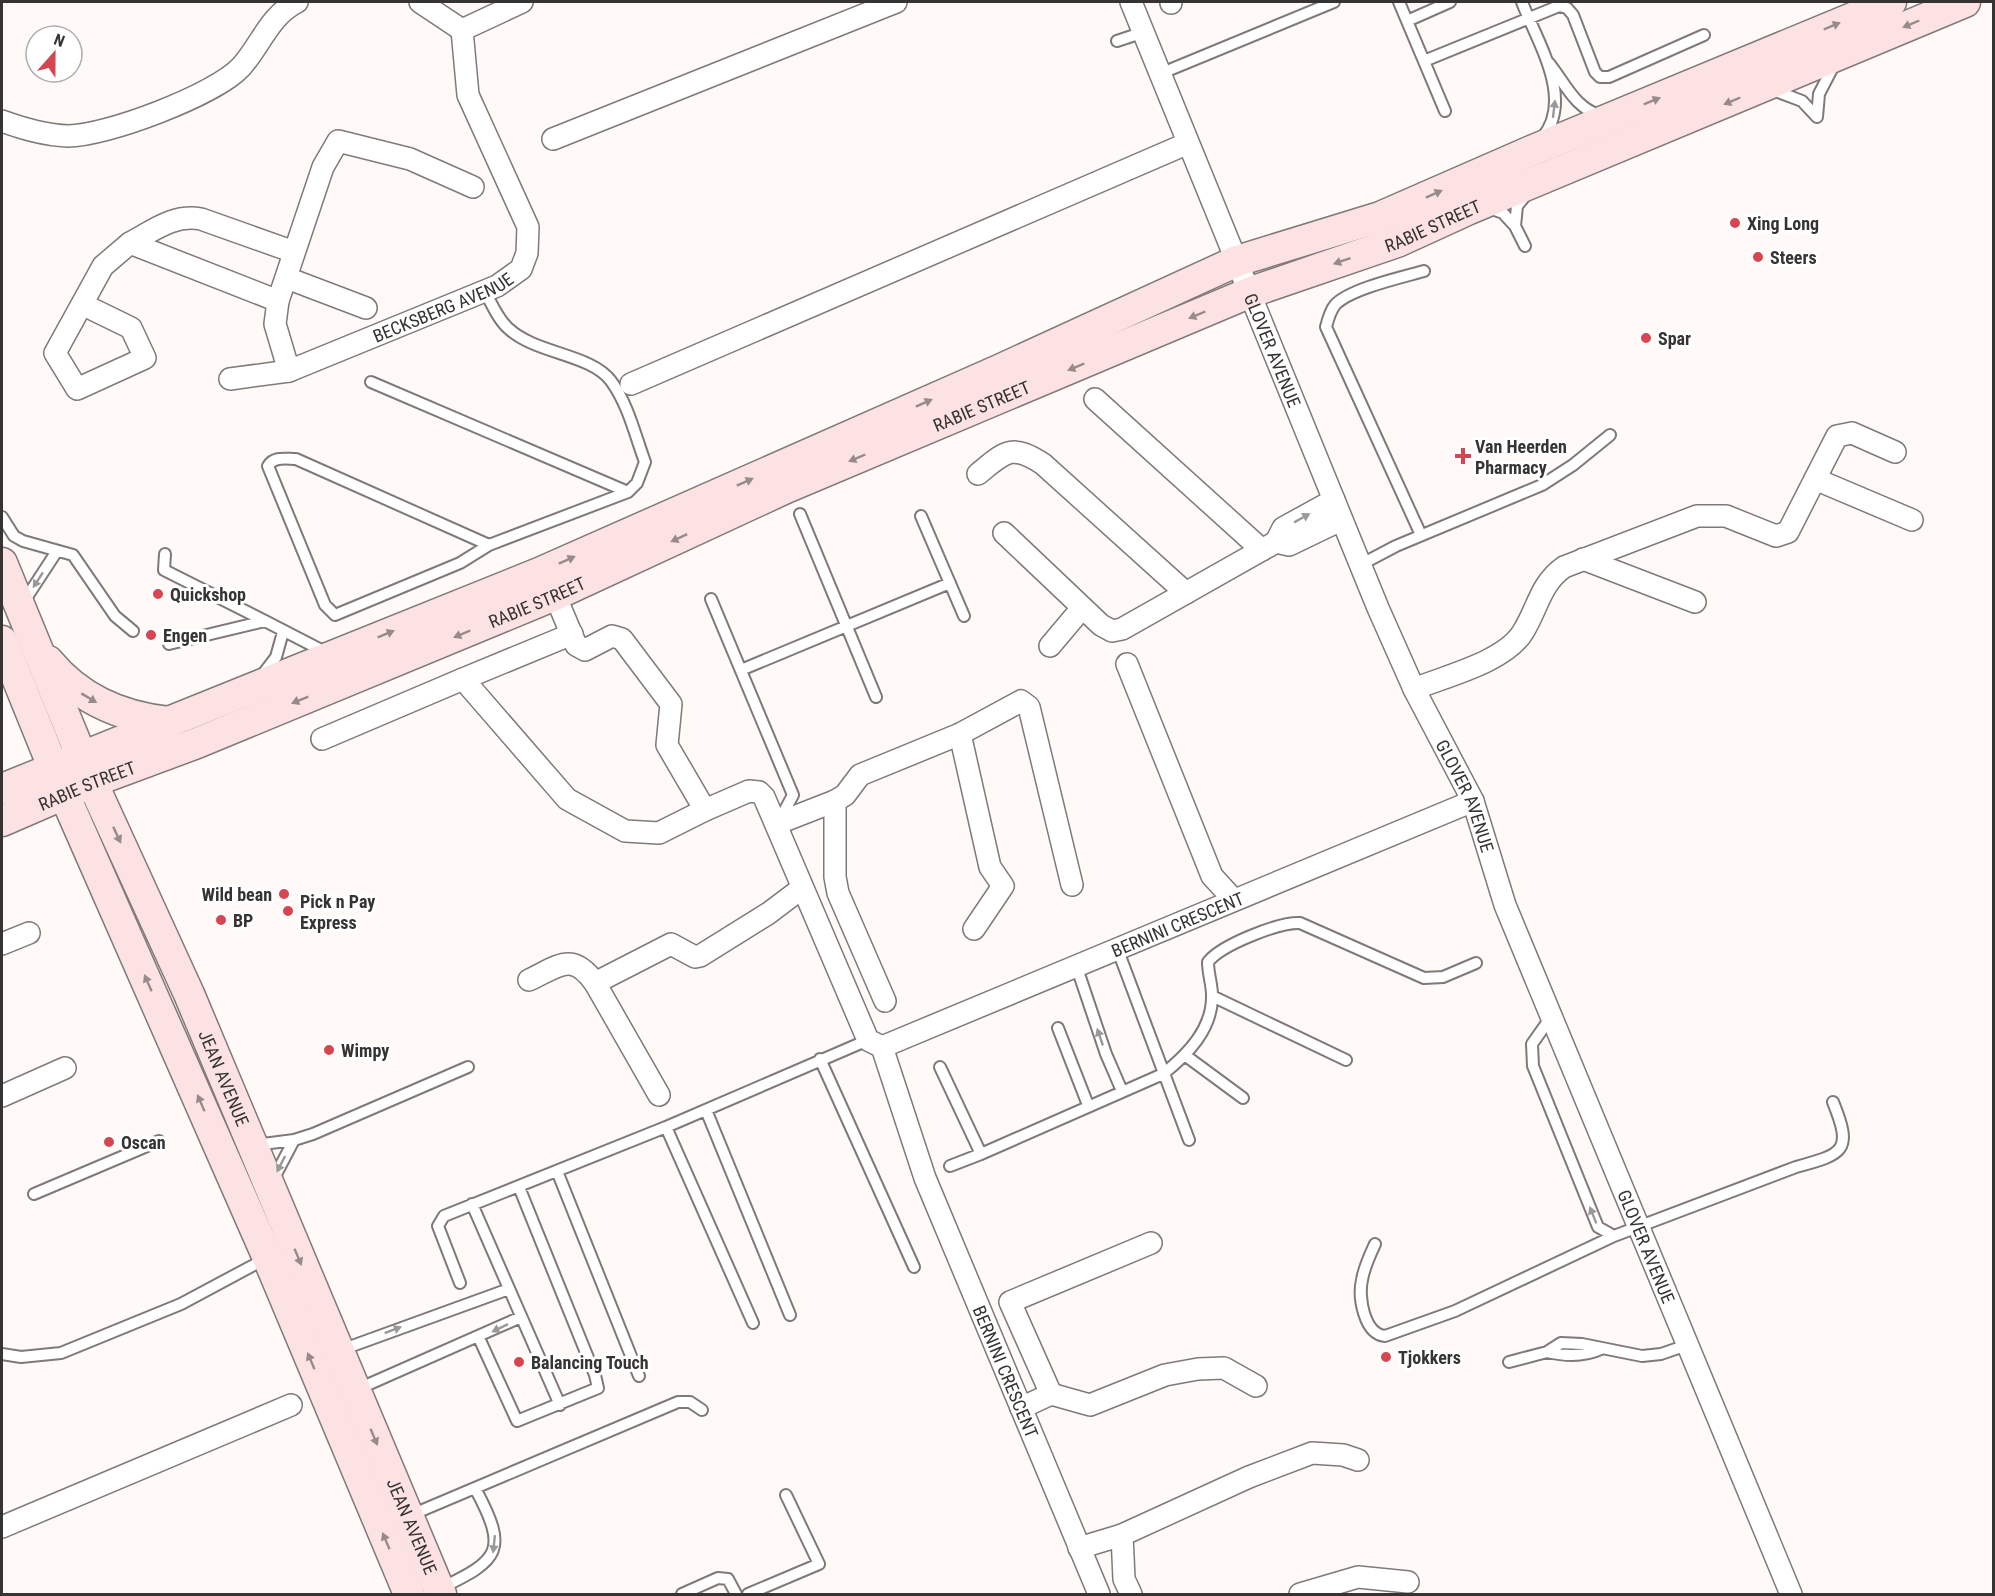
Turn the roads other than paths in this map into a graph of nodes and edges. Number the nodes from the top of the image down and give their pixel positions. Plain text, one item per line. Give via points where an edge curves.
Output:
1 (297, 2) edge
2 (420, 2) edge
3 (522, 2) edge
4 (896, 2) edge
5 (1131, 2) edge
6 (1334, 2) edge
7 (1399, 2) edge
8 (1450, 2) edge
9 (1522, 2) edge
10 (1890, 2) edge
11 (1965, 2) edge
12 (1528, 18) junction
13 (1407, 21) junction
14 (462, 30) junction
15 (1144, 32) junction
16 (1704, 35) dead end
17 (1118, 41) dead end
18 (1844, 53) junction
19 (1547, 60) junction
20 (1424, 61) junction
21 (1162, 73) junction
22 (1762, 88) junction
23 (1444, 111) dead end
24 (1611, 118) junction
25 (2, 121) edge
26 (553, 139) dead end
27 (1186, 144) junction
28 (1531, 151) junction
29 (1575, 166) junction
30 (473, 187) dead end
31 (1467, 210) junction
32 (1515, 225) junction
33 (130, 243) junction
34 (1525, 246) dead end
35 (294, 252) junction
36 (1237, 261) junction
37 (1424, 271) dead end
38 (287, 278) junction
39 (484, 290) junction
40 (1251, 292) junction
41 (278, 301) junction
42 (366, 308) dead end
43 (92, 309) dead end
44 (289, 371) junction
45 (230, 379) dead end
46 (371, 382) dead end
47 (631, 384) dead end
48 (1095, 399) dead end
49 (1610, 435) dead end
50 (1895, 452) dead end
51 (978, 474) dead end
52 (1815, 479) junction
53 (628, 492) junction
54 (1334, 500) junction
55 (800, 513) dead end
56 (921, 516) dead end
57 (2, 517) edge
58 (1341, 520) junction
59 (1911, 520) dead end
60 (1004, 533) dead end
61 (1420, 535) junction
62 (489, 544) junction
63 (1269, 546) junction
64 (57, 551) junction
65 (165, 554) dead end
66 (1583, 559) junction
67 (2, 563) edge
68 (1360, 565) junction
69 (950, 583) junction
70 (1186, 593) junction
71 (555, 595) junction
72 (711, 599) dead end
73 (1695, 603) dead end
74 (1083, 608) junction
75 (20, 609) junction
76 (964, 616) dead end
77 (265, 621) junction
78 (846, 625) junction
79 (132, 631) dead end
80 (283, 632) junction
81 (572, 634) junction
82 (2, 641) edge
83 (33, 642) junction
84 (169, 644) dead end
85 (1050, 646) dead end
86 (332, 656) junction
87 (1127, 664) dead end
88 (741, 670) junction
89 (463, 680) junction
90 (1414, 689) junction
91 (245, 691) junction
92 (876, 697) dead end
93 (169, 722) junction
94 (960, 734) junction
95 (322, 739) dead end
96 (53, 767) junction
97 (87, 769) junction
98 (2, 789) edge
99 (64, 794) junction
100 (835, 801) junction
101 (1473, 801) junction
102 (705, 810) junction
103 (2, 821) edge
104 (776, 824) junction
105 (1072, 885) dead end
106 (802, 888) junction
107 (1233, 899) junction
108 (974, 929) dead end
109 (29, 933) dead end
110 (2, 944) edge
111 (1117, 948) junction
112 (1476, 963) dead end
113 (1076, 965) junction
114 (529, 980) dead end
115 (595, 983) junction
116 (1212, 996) junction
117 (885, 1001) dead end
118 (1551, 1017) junction
119 (1058, 1028) dead end
120 (875, 1043) junction
121 (1186, 1056) junction
122 (820, 1059) junction
123 (1346, 1060) dead end
124 (940, 1066) dead end
125 (468, 1067) dead end
126 (65, 1068) dead end
127 (1163, 1074) junction
128 (1122, 1091) junction
129 (659, 1095) dead end
130 (2, 1096) edge
131 (1243, 1098) dead end
132 (1833, 1102) dead end
133 (1088, 1105) junction
134 (706, 1110) junction
135 (666, 1127) junction
136 (294, 1140) junction
137 (1190, 1140) dead end
138 (159, 1141) dead end
139 (252, 1145) junction
140 (981, 1154) junction
141 (950, 1166) dead end
142 (557, 1171) junction
143 (519, 1186) junction
144 (269, 1189) junction
145 (34, 1194) dead end
146 (472, 1204) junction
147 (1639, 1228) junction
148 (1614, 1236) junction
149 (1151, 1243) dead end
150 (1375, 1244) dead end
151 (268, 1258) junction
152 (914, 1267) dead end
153 (460, 1283) dead end
154 (509, 1289) junction
155 (790, 1315) dead end
156 (521, 1317) junction
157 (753, 1323) dead end
158 (479, 1338) junction
159 (1688, 1345) junction
160 (338, 1351) junction
161 (2, 1354) edge
162 (1509, 1362) dead end
163 (639, 1376) dead end
164 (1256, 1386) dead end
165 (355, 1390) junction
166 (1051, 1394) junction
167 (291, 1405) dead end
168 (560, 1405) junction
169 (1021, 1408) junction
170 (702, 1410) dead end
171 (1358, 1460) dead end
172 (476, 1490) junction
173 (786, 1495) dead end
174 (408, 1517) junction
175 (2, 1527) edge
176 (1122, 1535) junction
177 (1080, 1548) junction
178 (1408, 1582) dead end
179 (440, 1592) edge
180 (409, 1594) edge
181 (682, 1594) edge
182 (736, 1594) edge
183 (748, 1594) edge
184 (1099, 1594) edge
185 (1131, 1594) edge
186 (1300, 1594) edge
187 (1791, 1594) edge

1 - 25 street via 271,24 229,77 114,129 70,136 36,133
2 - 14 street
3 - 14 street
4 - 26 street
5 - 15 street, GLOVER AVENUE
6 - 21 lane
7 - 13 lane
8 - 13 lane
9 - 12 lane
24 -> 10 main road, RABIE STREET
11 -> 18 main road, RABIE STREET
12 - 16 lane via 1559,6 1568,8 1594,72 1600,77 1609,77
12 - 19 lane
12 - 20 lane
13 - 20 lane
14 - 39 street, BECKSBERG AVENUE via 468,95 528,227 527,253 521,269 509,280
15 - 17 lane
15 - 21 street, GLOVER AVENUE
18 - 22 main road, RABIE STREET
18 - 22 lane via 1823,84 1817,117 1802,101
19 - 24 lane via 1585,109
28 -> 19 lane via 1555,114 1556,96
20 - 23 lane
21 - 27 street, GLOVER AVENUE
22 -> 29 main road, RABIE STREET
24 - 28 main road, RABIE STREET
27 - 36 street, GLOVER AVENUE
27 - 47 street
36 -> 28 main road, RABIE STREET via 1380,217
29 - 31 main road, RABIE STREET
29 - 32 lane via 1524,198 1517,207
30 - 35 street via 410,159 338,141 323,167
31 - 32 lane via 1491,208
31 -> 40 main road, RABIE STREET via 1397,242
32 - 34 lane
33 - 35 street via 186,216
33 - 41 street
33 - 43 street via 103,266 55,353 77,389 145,358 131,328
35 - 38 street
36 - 40 street, GLOVER AVENUE
86 -> 36 main road, RABIE STREET via 539,573
37 - 61 lane via 1341,299 1333,307 1326,327
38 - 41 street
38 - 42 street
39 - 44 street, BECKSBERG AVENUE
39 - 53 lane via 507,328 532,344 598,370 610,380 624,405 645,462 637,483
40 - 54 street, GLOVER AVENUE
40 -> 71 main road, RABIE STREET via 786,488
41 - 44 street via 275,324
44 - 45 street, BECKSBERG AVENUE
46 - 53 lane
48 - 63 street
49 - 61 lane via 1542,485
50 - 52 street via 1851,433 1841,434 1833,441
51 - 70 street via 1003,453 1027,454 1043,464
52 - 59 street
52 - 66 street via 1783,536 1726,516 1704,515
53 - 62 lane
54 - 58 street, GLOVER AVENUE
63 -> 54 street via 1284,528
55 - 78 lane
56 - 69 lane
57 - 64 lane via 14,536
58 - 63 street via 1289,544
58 - 68 street, GLOVER AVENUE
60 - 74 street
61 - 68 lane
62 - 62 lane via 460,563 335,615 325,605 268,466 282,458 296,459
63 - 70 street
64 -> 75 lane
64 - 79 lane via 78,560 116,616
65 - 77 lane via 164,570
66 - 73 street
66 - 90 street via 1554,575 1543,588 1523,633 1510,646 1496,656
67 - 75 main road, JEAN AVENUE
68 - 90 street, GLOVER AVENUE
69 - 76 lane
69 - 78 lane
70 - 74 street via 1112,631
71 - 81 street
71 -> 97 main road, RABIE STREET via 197,743
72 - 88 lane
74 - 85 street
75 - 83 main road, JEAN AVENUE
77 - 80 lane
77 - 84 lane
78 - 88 lane
78 - 92 lane
80 - 86 lane
80 - 91 lane via 270,668
81 - 89 street
81 - 102 street via 576,645 585,650 612,636 622,639 671,704 668,745
82 - 96 main road, JEAN AVENUE
83 -> 93 main road via 62,678 95,702 140,719
83 - 97 main road, JEAN AVENUE
86 - 91 main road, RABIE STREET
87 - 107 street via 1212,876
88 - 104 lane via 793,795
89 - 95 street
89 - 102 street via 567,799 625,831 659,833
90 - 101 street, GLOVER AVENUE
91 - 93 main road, RABIE STREET
93 - 97 main road, RABIE STREET
94 - 100 street via 860,775 845,795
94 - 105 street via 1021,701 1026,702
94 - 108 street via 990,867 1003,886
96 - 97 main road, RABIE STREET
96 - 98 main road, RABIE STREET
96 - 99 main road, JEAN AVENUE
97 - 99 main road, RABIE STREET
97 -> 139 main road, JEAN AVENUE
99 - 103 main road, RABIE STREET
151 -> 99 main road, JEAN AVENUE
100 - 104 street
100 - 117 street via 837,893
101 - 107 street, BERNINI CRESCENT
101 - 118 street, GLOVER AVENUE via 1505,905
102 - 104 street, BERNINI CRESCENT via 749,791 759,792
104 - 106 street, BERNINI CRESCENT
106 - 115 street via 700,956 672,944
106 - 120 street, BERNINI CRESCENT
107 - 111 street, BERNINI CRESCENT
109 - 110 street
111 - 113 street, BERNINI CRESCENT
111 - 127 lane
112 - 116 lane via 1443,977 1424,978 1291,922 1215,953 1208,962
113 - 120 street, BERNINI CRESCENT
128 -> 113 lane
114 - 115 street via 567,962 575,963
115 - 129 street
116 - 121 lane via 1206,1022
116 - 123 lane
118 - 147 street, GLOVER AVENUE
148 -> 118 lane via 1598,1227 1533,1066 1532,1044
119 - 133 lane
120 - 122 lane
120 - 169 street, BERNINI CRESCENT via 925,1179
121 - 127 lane
121 - 131 lane
122 - 134 lane
122 - 152 lane
124 - 140 lane
125 - 136 lane
126 - 130 street
127 - 128 lane
127 - 137 lane
128 - 133 lane
132 - 147 lane via 1845,1131 1844,1142 1834,1154
133 - 140 lane
134 - 135 lane
134 - 155 lane
135 - 142 lane
135 - 157 lane
136 - 139 lane
136 -> 144 lane
138 - 145 lane
139 - 144 main road, JEAN AVENUE
139 - 151 main road via 245,1160 276,1236
140 - 141 lane
142 - 143 lane
142 - 163 lane
143 - 146 lane
143 - 168 lane via 599,1385
144 -> 160 main road, JEAN AVENUE
146 - 153 lane via 444,1216 438,1226
146 - 154 lane
147 - 148 lane
147 - 159 street, GLOVER AVENUE
148 - 150 lane via 1455,1311 1385,1336 1369,1327 1360,1293
149 - 166 street via 1010,1302
151 - 161 lane via 182,1304 61,1353 21,1357
180 -> 151 main road, JEAN AVENUE
154 - 156 lane
160 -> 154 lane
156 -> 158 lane
156 - 168 lane
158 - 165 lane
158 - 168 lane via 517,1421
159 - 162 lane via 1651,1355 1601,1349 1591,1354 1564,1356 1546,1352
159 - 187 street, GLOVER AVENUE
160 - 165 main road, JEAN AVENUE
164 - 166 street via 1224,1368 1198,1369 1165,1375 1090,1405
165 -> 174 main road, JEAN AVENUE
166 - 169 street
167 - 175 street
169 - 177 street, BERNINI CRESCENT
170 - 172 lane via 690,1402 678,1402
171 - 176 street via 1312,1453
172 - 174 lane
172 -> 179 lane via 495,1530 492,1555 473,1573
173 - 183 lane via 819,1564
174 - 179 main road, JEAN AVENUE
176 - 177 street
176 - 185 street via 1124,1579
177 - 184 street, BERNINI CRESCENT
178 - 186 street via 1358,1577
181 - 182 lane via 718,1578 728,1579

